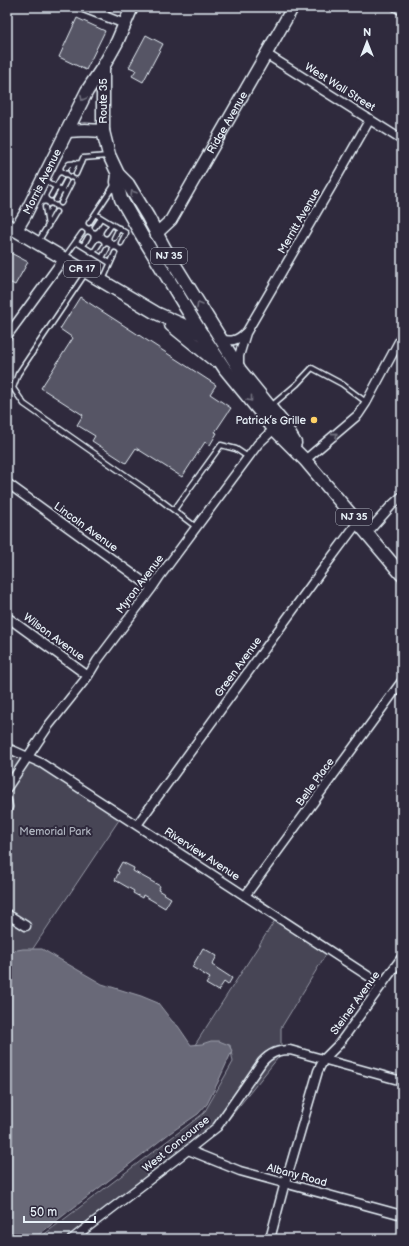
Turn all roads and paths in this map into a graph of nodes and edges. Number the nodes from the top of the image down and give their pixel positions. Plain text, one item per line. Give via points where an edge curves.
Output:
1 (108, 7) edge
2 (132, 7) edge
3 (294, 7) edge
4 (396, 7) edge
5 (85, 8) edge
6 (402, 11) edge
7 (104, 15) junction
8 (125, 24) junction
9 (266, 54) junction
10 (103, 67) junction
11 (370, 119) junction
12 (67, 131) junction
13 (103, 131) junction
14 (402, 140) edge
15 (109, 155) junction
16 (75, 163) junction
17 (81, 163) junction
18 (66, 168) dead end
19 (71, 171) dead end
20 (76, 174) dead end
21 (61, 178) dead end
22 (117, 178) junction
23 (43, 179) junction
24 (66, 181) dead end
25 (71, 183) dead end
26 (56, 187) junction
27 (61, 190) junction
28 (66, 193) junction
29 (51, 196) dead end
30 (56, 200) dead end
31 (61, 202) dead end
32 (46, 207) dead end
33 (51, 209) dead end
34 (56, 212) dead end
35 (95, 214) junction
36 (47, 217) junction
37 (101, 218) junction
38 (89, 223) dead end
39 (112, 224) junction
40 (48, 226) junction
41 (11, 227) edge
42 (95, 227) dead end
43 (119, 228) junction
44 (138, 228) junction
45 (82, 233) dead end
46 (106, 233) dead end
47 (126, 233) junction
48 (156, 234) junction
49 (88, 237) dead end
50 (114, 238) dead end
51 (76, 242) junction
52 (121, 242) dead end
53 (37, 243) junction
54 (99, 244) dead end
55 (83, 246) junction
56 (107, 249) dead end
57 (93, 253) junction
58 (115, 253) dead end
59 (64, 258) junction
60 (102, 258) junction
61 (110, 263) junction
62 (87, 272) junction
63 (102, 281) junction
64 (156, 313) junction
65 (246, 333) junction
66 (7, 336) edge
67 (203, 336) junction
68 (402, 336) edge
69 (220, 339) junction
70 (225, 369) junction
71 (240, 370) junction
72 (366, 403) junction
73 (270, 407) junction
74 (274, 429) junction
75 (248, 457) junction
76 (306, 460) junction
77 (7, 483) edge
78 (402, 496) edge
79 (174, 510) junction
80 (358, 522) junction
81 (196, 527) junction
82 (366, 533) junction
83 (402, 575) edge
84 (152, 588) junction
85 (7, 617) edge
86 (88, 676) junction
87 (402, 681) edge
88 (7, 749) edge
89 (28, 756) junction
90 (7, 788) edge
91 (7, 801) edge
92 (7, 810) edge
93 (137, 825) junction
94 (245, 896) junction
95 (7, 914) edge
96 (26, 926) dead end
97 (402, 957) edge
98 (382, 985) junction
99 (324, 1059) junction
100 (402, 1081) edge
101 (188, 1150) junction
102 (286, 1183) junction
103 (402, 1215) edge
104 (72, 1239) edge
105 (270, 1239) edge

1 - 7 lane
2 - 8 main road, Route 35 / NJ 35
3 - 9 street, Ridge Avenue
4 - 6 street
5 - 7 street
7 - 8 street
8 - 10 main road, Route 35 / NJ 35
9 - 11 street, West Wall Street
9 - 48 street, Ridge Avenue via 171,220
10 -> 12 main road, Morris Avenue
10 - 13 main road, Route 35 / NJ 35
11 - 14 street, West Wall Street
11 - 65 street, Merritt Avenue
12 - 13 main road
12 - 23 main road, Morris Avenue
13 - 15 main road, Route 35 / NJ 35
15 - 17 lane via 83,158
15 - 22 main road, Route 35 / NJ 35
16 - 17 lane
16 - 18 lane via 68,164
16 - 19 lane
17 - 20 lane
21 - 26 lane
22 - 35 lane
22 - 44 main road, NJ 35 via 121,199
48 -> 22 main road, NJ 35 via 128,184
23 - 26 lane
23 - 41 main road, Morris Avenue via 25,215
24 - 27 lane
25 - 28 lane
26 - 27 lane
26 - 29 lane
27 - 28 lane
27 - 30 lane
28 - 31 lane
32 - 36 lane
33 - 36 lane
34 - 40 lane
35 - 37 lane
35 - 38 lane
36 - 40 lane
37 - 39 lane
37 - 42 lane
39 - 43 lane
39 - 46 lane
40 - 53 lane
41 - 53 main road, CR 17
43 - 47 lane
43 - 50 lane
44 - 47 lane
44 - 67 main road, NJ 35
45 - 51 lane
47 - 52 lane
69 -> 48 main road, NJ 35
49 - 55 lane
51 - 55 lane
51 - 59 lane
53 - 59 main road, CR 17
54 - 57 lane
55 - 57 lane
56 - 60 lane
57 - 60 lane
58 - 61 lane
59 - 62 main road, CR 17
59 - 66 street
60 - 61 lane
61 - 63 lane
62 - 63 main road, CR 17
62 - 79 lane via 18,374 13,388 24,404
63 - 64 main road, CR 17
64 - 67 main road, CR 17
64 - 70 main road, CR 17
65 - 69 street via 232,341
65 - 71 street, Merritt Avenue via 239,356
67 - 70 main road, NJ 35
67 - 71 main road, CR 17 via 216,345
68 - 72 street
69 - 71 main road, NJ 35
70 -> 74 main road, NJ 35
71 - 73 main road, NJ 35
72 - 73 lane via 342,384 312,368 298,384
76 -> 72 street via 352,421
73 - 76 main road, NJ 35
74 - 75 street, Myron Avenue
74 - 76 main road, NJ 35
75 - 79 lane via 221,445
75 - 81 street, Myron Avenue
76 - 80 main road, NJ 35
77 - 84 street, Lincoln Avenue
78 - 82 street
79 - 81 lane
80 - 82 main road, NJ 35
80 - 93 street, Green Avenue
81 - 84 street, Myron Avenue
82 - 83 main road, NJ 35
84 - 86 street, Myron Avenue
85 - 86 street, Wilson Avenue
86 - 89 street, Myron Avenue
87 - 94 street, Belle Place
88 - 89 street, Riverview Avenue
89 - 90 street, Myron Avenue
89 - 93 street, Riverview Avenue
91 - 92 street
93 - 94 street, Riverview Avenue
94 - 98 street, Riverview Avenue
95 - 96 street
97 - 98 street, Steiner Avenue
98 - 99 street, Steiner Avenue via 339,1044
99 - 100 street, West Concourse
99 - 101 street, West Concourse via 290,1050 276,1052 267,1057 217,1127
99 - 102 street, Steiner Avenue via 318,1071
101 - 102 street, Albany Road via 240,1171
101 - 104 street, West Concourse
102 - 103 street, Albany Road
102 - 105 street, Steiner Avenue

